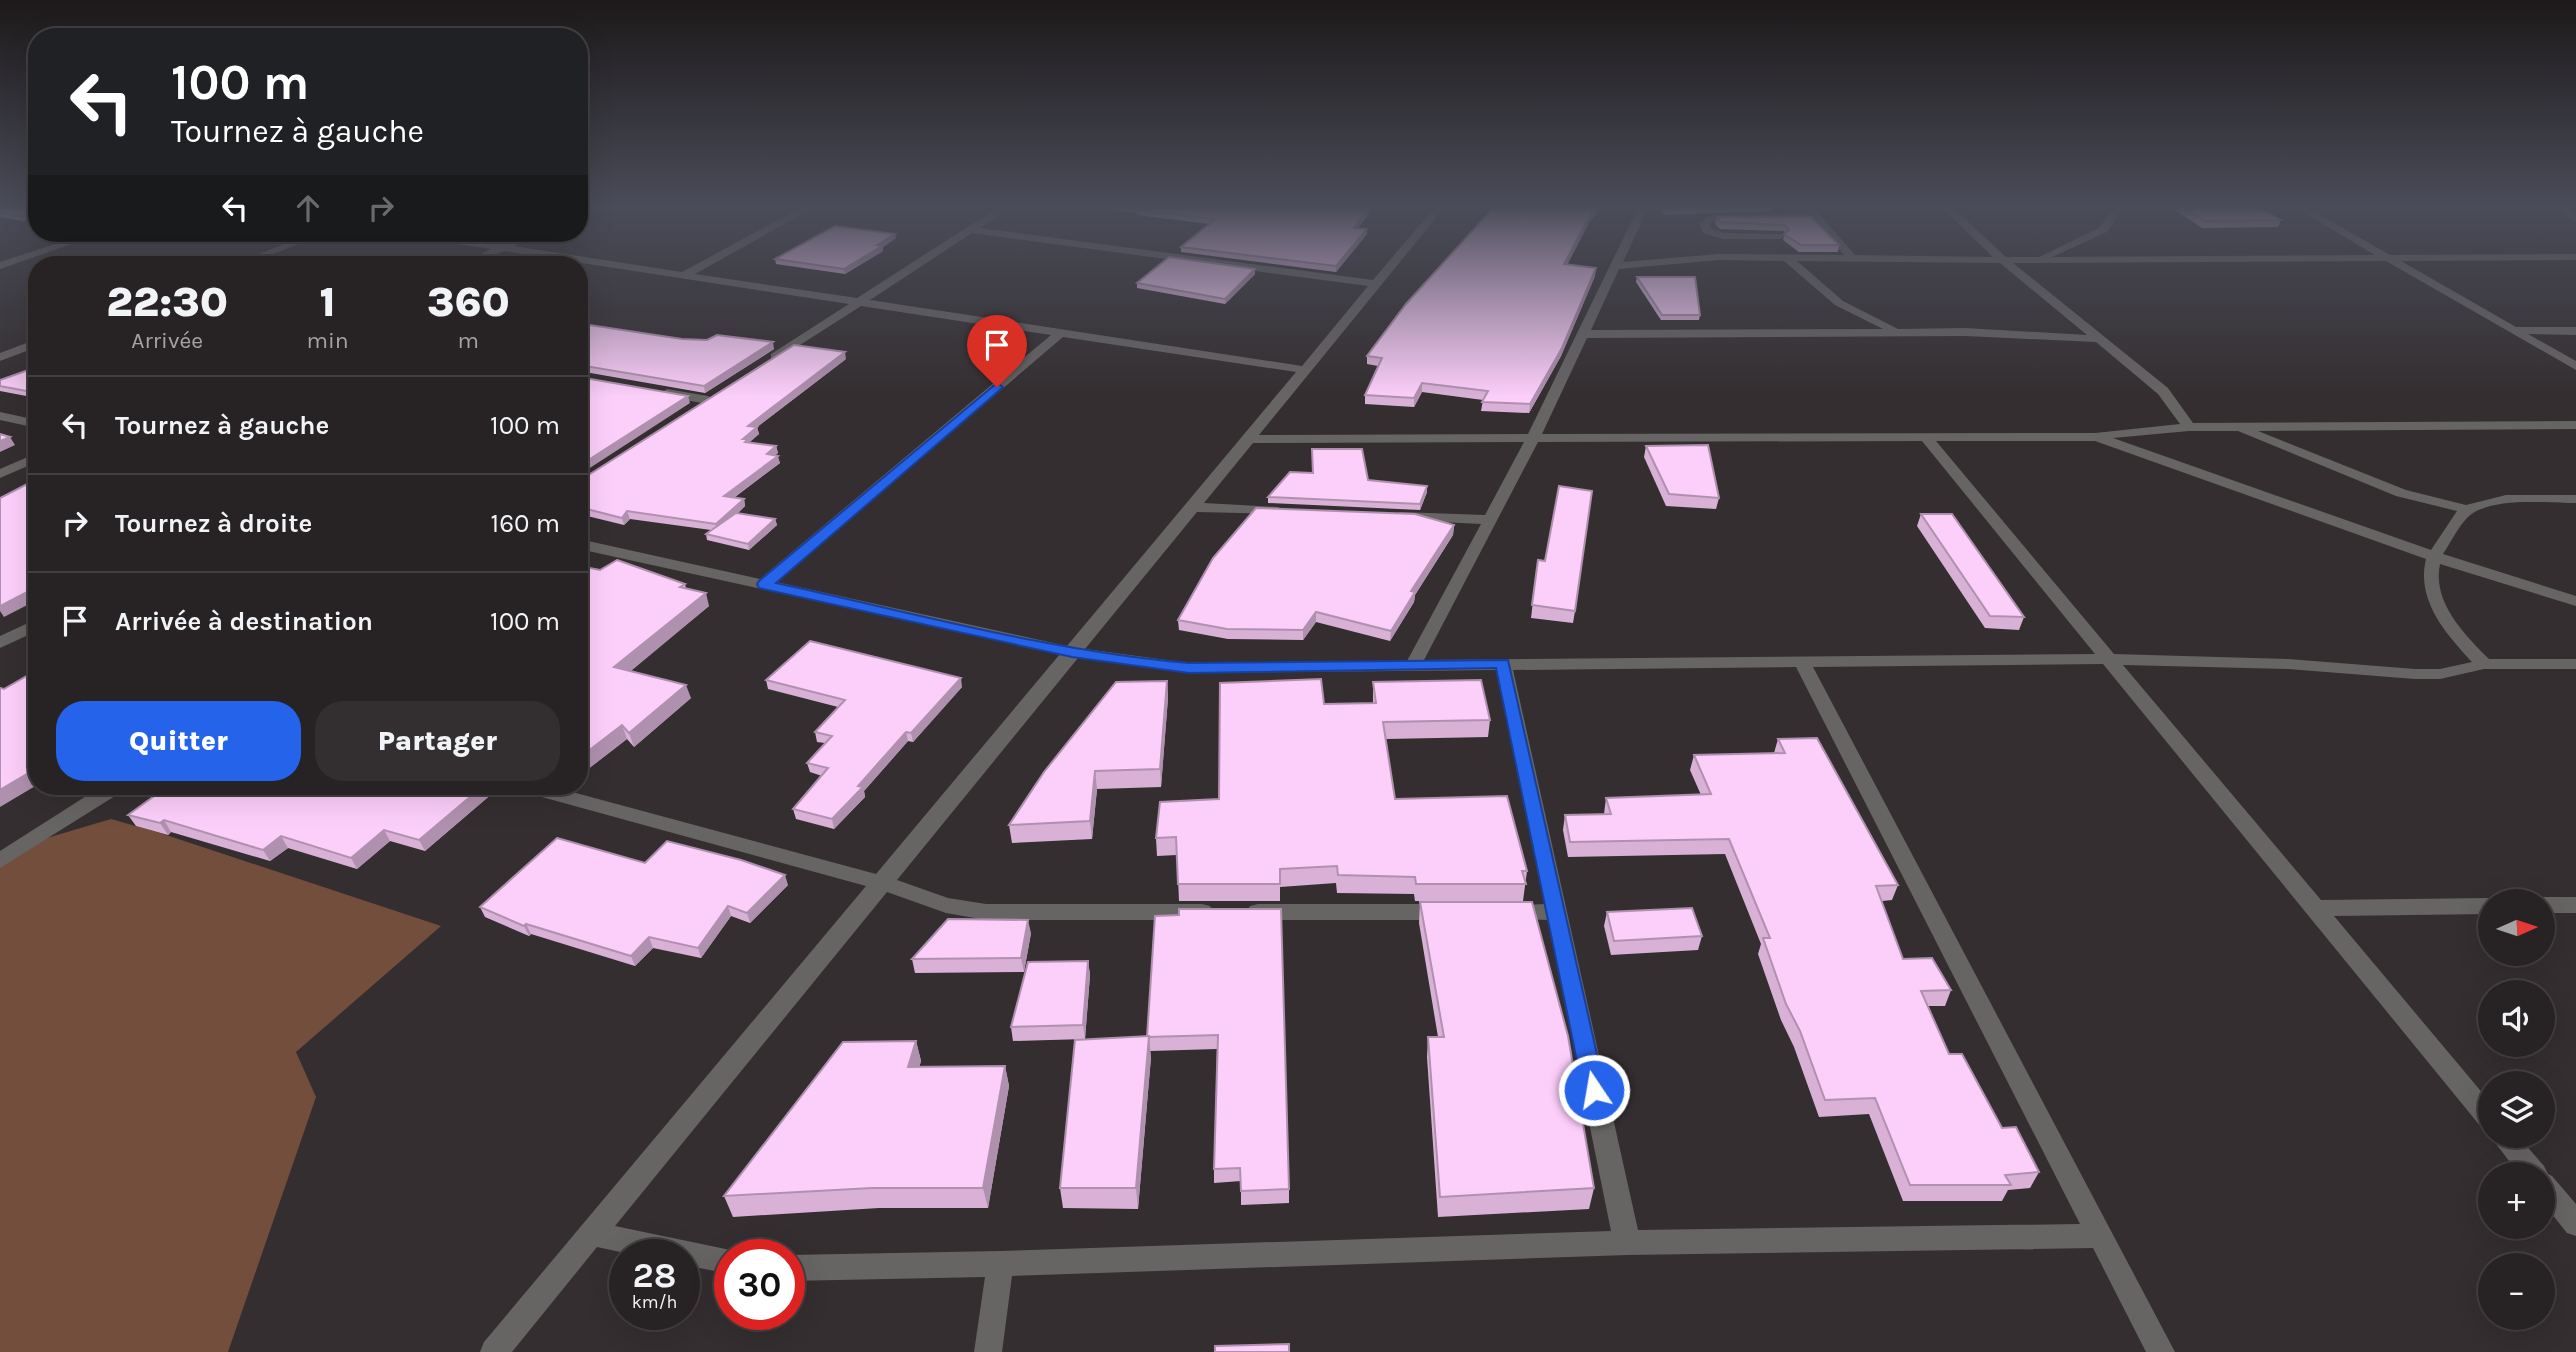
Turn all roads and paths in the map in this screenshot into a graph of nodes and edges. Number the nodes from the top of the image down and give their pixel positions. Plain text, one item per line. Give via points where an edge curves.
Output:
1 (658, 271) edge
2 (691, 271) edge
3 (907, 271) edge
4 (1279, 271) edge
5 (1386, 271) edge
6 (1614, 271) edge
7 (1802, 271) edge
8 (2017, 271) edge
9 (2408, 271) edge
10 (684, 275) junction
11 (1376, 284) junction
12 (860, 302) junction
13 (2516, 330) junction
14 (2576, 331) edge
15 (1900, 332) junction
16 (1060, 333) junction
17 (1584, 334) junction
18 (2101, 340) junction
19 (28, 346) edge
20 (0, 357) edge
21 (766, 363) edge
22 (2576, 366) edge
23 (1305, 370) junction
24 (657, 391) edge
25 (708, 400) edge
26 (0, 416) edge
27 (28, 422) edge
28 (2576, 425) edge
29 (2189, 427) junction
30 (2234, 427) junction
31 (2095, 437) junction
32 (1926, 438) junction
33 (1248, 439) junction
34 (1533, 439) junction
35 (28, 461) edge
36 (0, 474) edge
37 (2576, 499) edge
38 (1192, 507) junction
39 (2469, 510) junction
40 (1287, 511) edge
41 (1382, 515) edge
42 (1491, 520) junction
43 (588, 546) edge
44 (2434, 557) junction
45 (765, 584) junction
46 (2576, 601) edge
47 (28, 629) edge
48 (0, 643) edge
49 (1072, 652) junction
50 (2109, 659) junction
51 (1801, 662) junction
52 (1503, 663) junction
53 (1414, 664) junction
54 (2484, 664) junction
55 (2576, 664) edge
56 (102, 795) edge
57 (560, 795) edge
58 (0, 861) edge
59 (882, 883) junction
60 (2555, 905) edge
61 (2576, 905) edge
62 (2478, 906) edge
63 (2315, 908) junction
64 (1459, 912) edge
65 (1487, 912) edge
66 (1557, 912) junction
67 (2478, 1106) edge
68 (2513, 1148) edge
69 (2525, 1162) edge
70 (2555, 1199) edge
71 (2576, 1224) edge
72 (592, 1234) junction
73 (2101, 1236) junction
74 (1627, 1243) junction
75 (714, 1258) edge
76 (1000, 1264) junction
77 (805, 1268) edge
78 (494, 1352) edge
79 (988, 1352) edge
80 (2161, 1352) edge

1 - 10 street
2 - 10 street
3 - 12 street
4 - 11 street
5 - 11 street
6 - 17 street
7 - 15 street via 1839,303
8 - 18 street
9 - 13 street
10 - 12 street
11 - 23 street
12 - 16 street
12 - 21 street
13 - 14 street
13 - 22 street
15 - 17 street
15 - 18 street
16 - 23 street
16 - 45 street
17 - 34 street
18 - 29 street via 2163,391
19 - 20 street
23 - 33 street
24 - 25 street
26 - 27 street
28 - 30 street
29 - 30 street
29 - 31 street
30 - 39 street via 2401,494
31 - 32 street
31 - 44 street
32 - 34 street
32 - 50 street
33 - 34 street
33 - 38 street
34 - 42 street
35 - 36 street
37 - 39 street via 2512,500
38 - 40 street
38 - 49 street
39 - 44 street
41 - 42 street
42 - 53 street
43 - 45 street
44 - 46 street
44 - 54 street via 2434,596 2447,621
45 - 49 street
47 - 48 street
49 - 53 street via 1189,668
49 - 59 street
50 - 51 street
50 - 54 street via 2288,664 2416,674
50 - 63 street
51 - 52 street
51 - 73 street
52 - 53 street
52 - 66 street
54 - 55 street
56 - 58 street
57 - 59 street
59 - 64 street via 946,905 986,912
59 - 72 street
60 - 61 street
62 - 63 street
63 - 67 street
65 - 66 street
66 - 74 street
68 - 69 street
70 - 71 street
72 - 75 street
72 - 78 street
73 - 74 street
73 - 80 street
74 - 76 street
76 - 77 street
76 - 79 street

